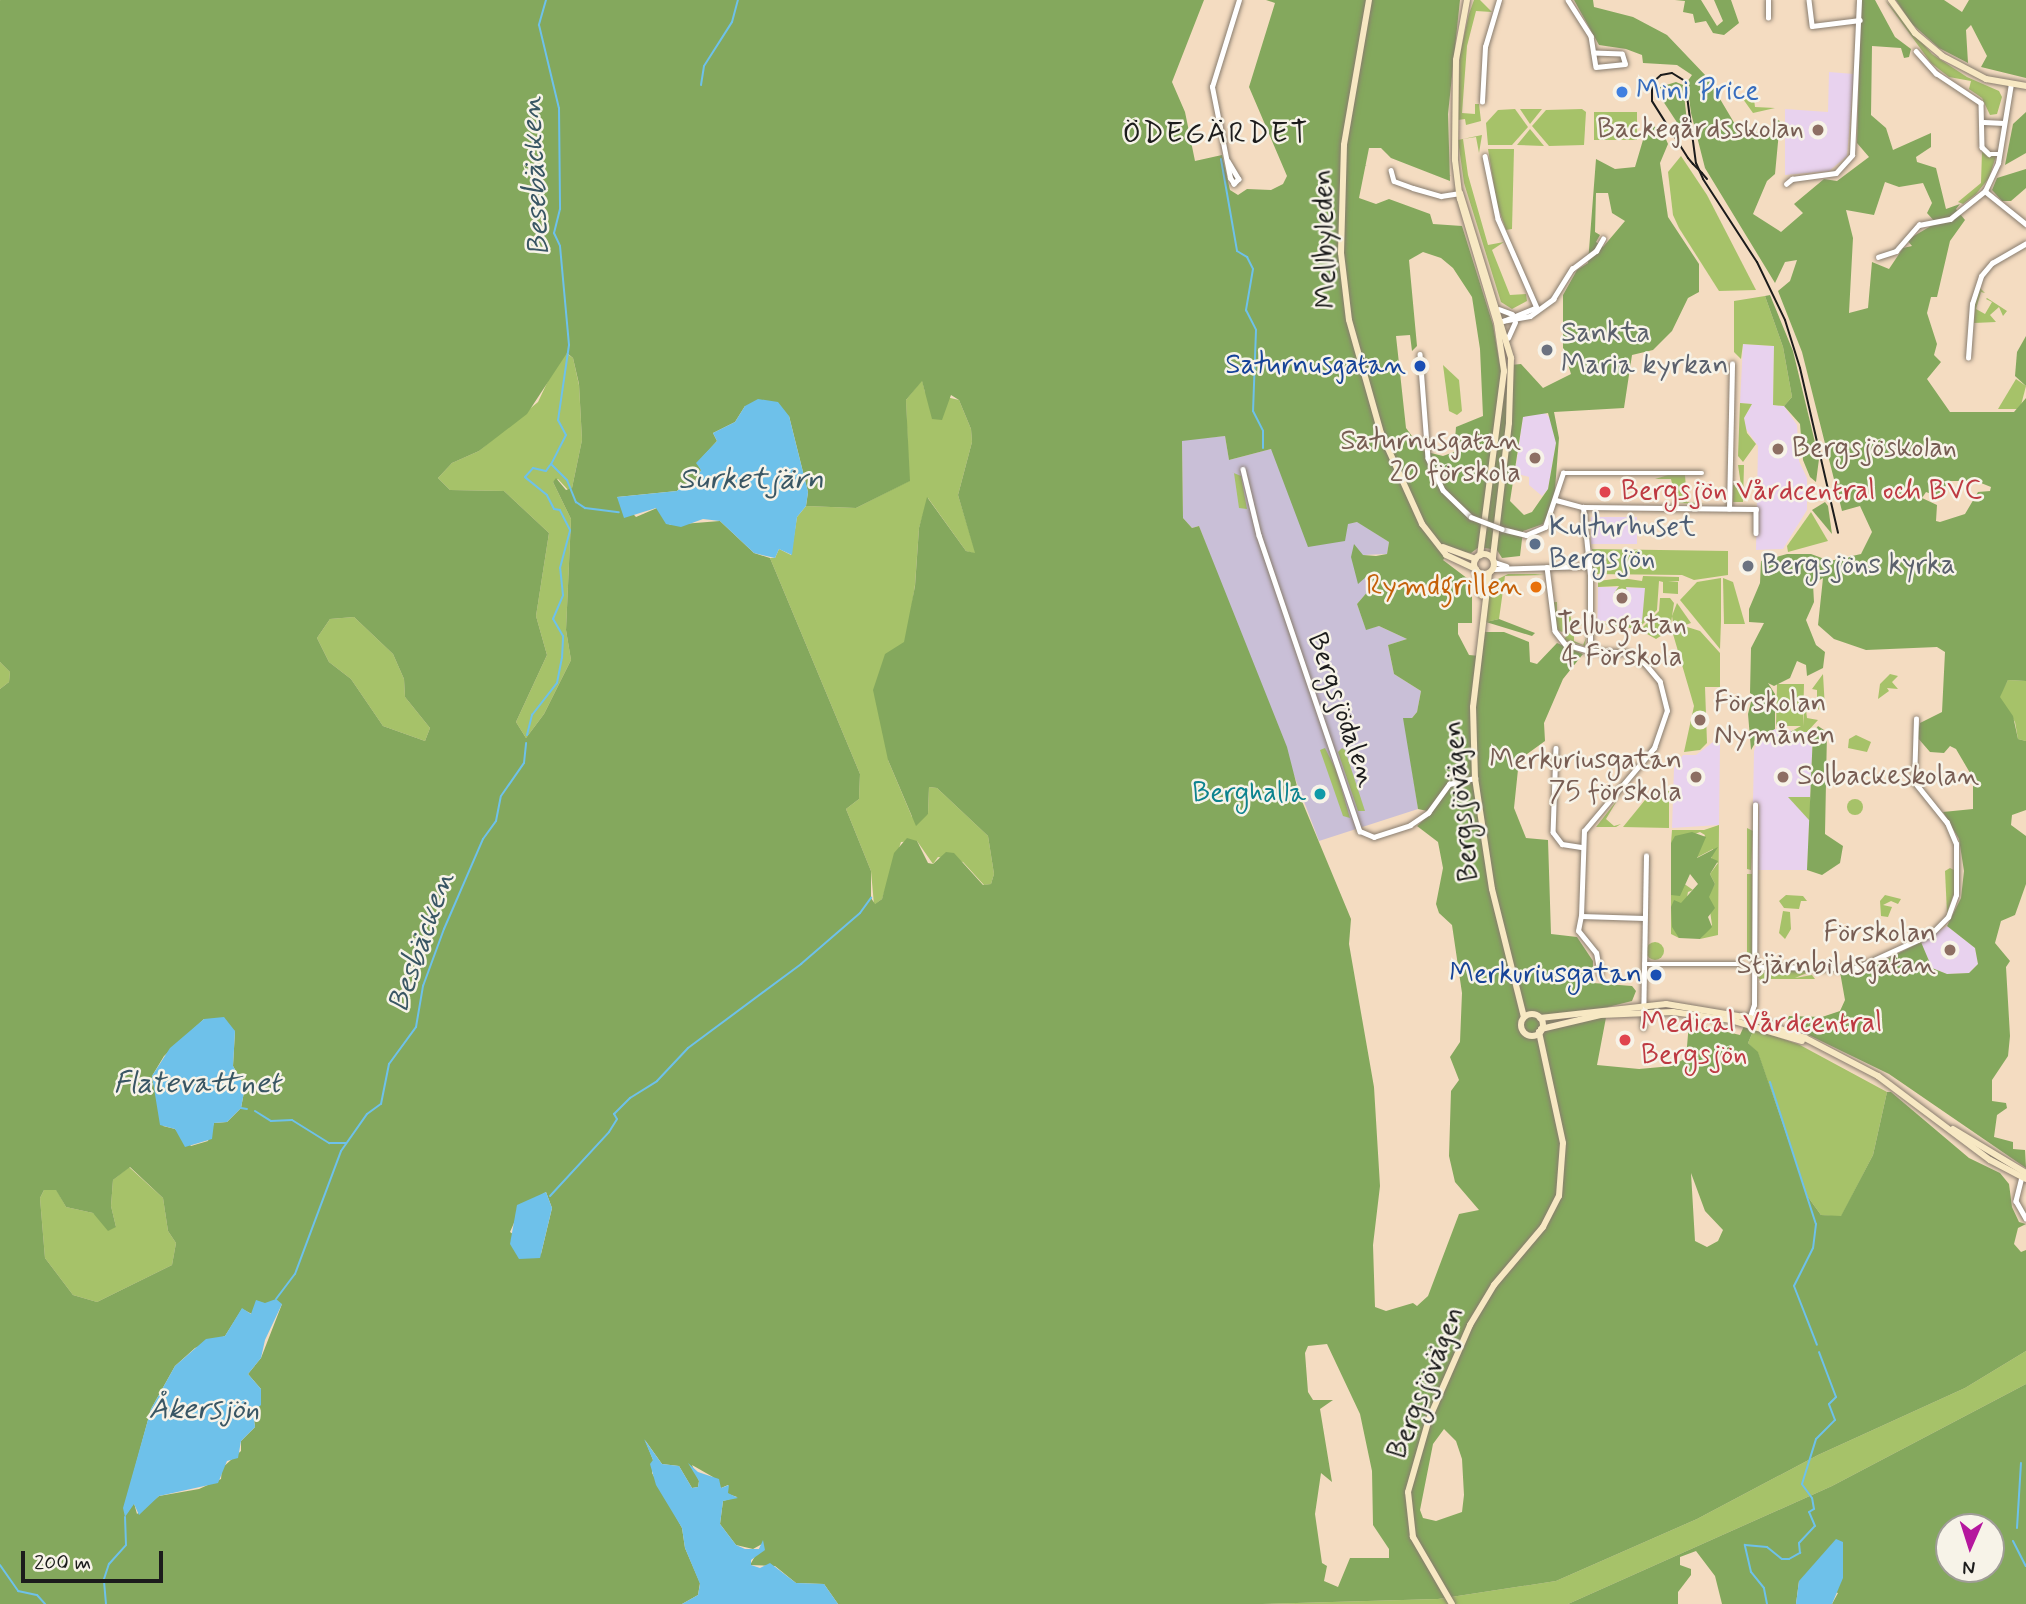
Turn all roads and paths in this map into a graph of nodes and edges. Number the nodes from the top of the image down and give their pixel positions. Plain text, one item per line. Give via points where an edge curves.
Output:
1 (1239, 0) edge
2 (1369, 0) edge
3 (1499, 0) edge
4 (1568, 0) edge
5 (1768, 0) edge
6 (1809, 0) edge
7 (1859, 0) edge
8 (1891, 0) edge
9 (1468, 1) edge
10 (1768, 18) dead end
11 (1860, 20) junction
12 (1916, 51) dead end
13 (1594, 53) junction
14 (2011, 84) junction
15 (2026, 86) edge
16 (1482, 102) dead end
17 (1984, 122) junction
18 (2004, 122) junction
19 (2000, 154) junction
20 (1485, 156) dead end
21 (1228, 161) dead end
22 (1391, 170) dead end
23 (1786, 184) dead end
24 (1985, 191) junction
25 (1460, 193) junction
26 (2026, 224) edge
27 (1603, 239) dead end
28 (2026, 243) edge
29 (1878, 257) dead end
30 (1537, 308) junction
31 (1499, 309) junction
32 (1513, 315) junction
33 (1515, 321) junction
34 (1499, 322) junction
35 (1508, 338) junction
36 (1420, 354) dead end
37 (1968, 358) dead end
38 (1732, 364) dead end
39 (1243, 469) dead end
40 (1702, 472) dead end
41 (1556, 500) junction
42 (1583, 507) junction
43 (1729, 509) junction
44 (1756, 533) dead end
45 (1438, 545) junction
46 (1478, 557) junction
47 (1492, 565) junction
48 (1586, 566) junction
49 (1547, 567) junction
50 (1477, 570) junction
51 (1483, 605) junction
52 (1590, 651) junction
53 (1916, 719) dead end
54 (1556, 748) dead end
55 (1475, 778) junction
56 (1755, 805) dead end
57 (1581, 847) junction
58 (1646, 856) dead end
59 (1581, 916) junction
60 (1644, 918) junction
61 (1644, 964) junction
62 (1741, 964) dead end
63 (1754, 967) junction
64 (1600, 975) dead end
65 (1520, 988) junction
66 (1643, 1008) junction
67 (1524, 1017) junction
68 (1538, 1017) junction
69 (1749, 1021) junction
70 (1643, 1028) dead end
71 (1540, 1031) junction
72 (1528, 1035) junction
73 (1546, 1067) junction
74 (2025, 1176) edge
75 (2026, 1217) edge
76 (1452, 1604) edge

1 - 21 street via 1212,87
2 - 45 main road, Mellbyleden via 1345,131 1343,287 1381,433 1422,524
3 - 16 street via 1485,47
4 - 13 street via 1587,27
5 - 10 street
6 - 11 street via 1812,26
7 - 11 street
8 - 14 main road via 1915,33 1942,56 1976,75
9 - 25 main road, Bergsjövägen via 1456,60 1453,114
11 - 23 street via 1852,155 1836,173 1792,178
12 - 17 street via 1936,73 1977,99
13 - 13 street via 1596,67 1625,64 1622,54
14 - 15 main road
14 - 18 street
17 - 18 street
17 - 19 street via 1982,147 1989,154
18 - 19 street
19 - 24 street
20 - 30 street via 1498,219
22 - 25 street via 1394,181 1423,191 1441,196
24 - 26 street
24 - 29 street via 1950,219 1919,225 1896,251
25 - 31 main road, Bergsjövägen
25 - 34 main road, Bergsjövägen
27 - 30 street via 1596,251 1572,269 1553,299
28 - 37 street via 1992,263 1981,276 1972,304
30 - 32 street
30 - 33 street
31 - 32 street
31 - 34 main road, Bergsjövägen
32 - 34 street
33 - 34 street
33 - 35 street
34 - 35 main road, Bergsjövägen
34 - 46 main road, Bergsjövägen via 1504,391
35 - 47 main road, Bergsjövägen via 1511,403
36 - 41 street, bridge via 1428,458 1443,490 1471,517 1522,535 1541,531
38 - 43 street
39 - 55 street, Bergsjödalen via 1259,535 1360,831 1374,837 1410,825 1428,813 1449,784
40 - 41 street via 1566,472 1561,475
41 - 42 street
42 - 43 street
42 - 48 street
43 - 44 street via 1756,509
45 - 46 main road
45 - 50 main road, Mellbyleden via 1451,558
46 - 47 main road
46 - 50 main road, Bergsjövägen
47 - 49 street
47 - 50 main road
47 - 51 main road, Bergsjövägen
48 - 49 street
48 - 52 street via 1590,575
49 - 52 street via 1555,632 1565,644
50 - 51 main road, Bergsjövägen
51 - 55 main road, Bergsjövägen via 1473,718
52 - 57 street via 1626,653 1645,664 1660,682 1667,711 1654,748 1587,828
53 - 63 street via 1914,782 1955,840 1956,894 1948,917 1931,934 1856,968
54 - 57 street via 1553,832 1562,844
55 - 65 main road, Bergsjövägen via 1492,889
56 - 63 street
57 - 59 street
58 - 60 street
59 - 60 street
59 - 64 street via 1578,931 1596,953
60 - 61 street
61 - 62 street
61 - 66 street
63 - 69 street
65 - 67 main road, Bergsjövägen
65 - 68 main road, Bergsjövägen
66 - 68 main road
66 - 69 main road via 1697,1006
66 - 70 street
66 - 71 main road via 1575,1019
67 - 68 main road
67 - 72 main road, Bergsjövägen via 1521,1026
68 - 71 main road, Bergsjövägen
69 - 74 main road via 1811,1043 1878,1076
71 - 72 main road
71 - 73 main road, Bergsjövägen
72 - 73 main road, Bergsjövägen
73 - 76 main road, Bergsjövägen via 1563,1148 1559,1196 1545,1224 1494,1285 1466,1332 1426,1427 1408,1492 1414,1540
74 - 75 street via 2016,1201

